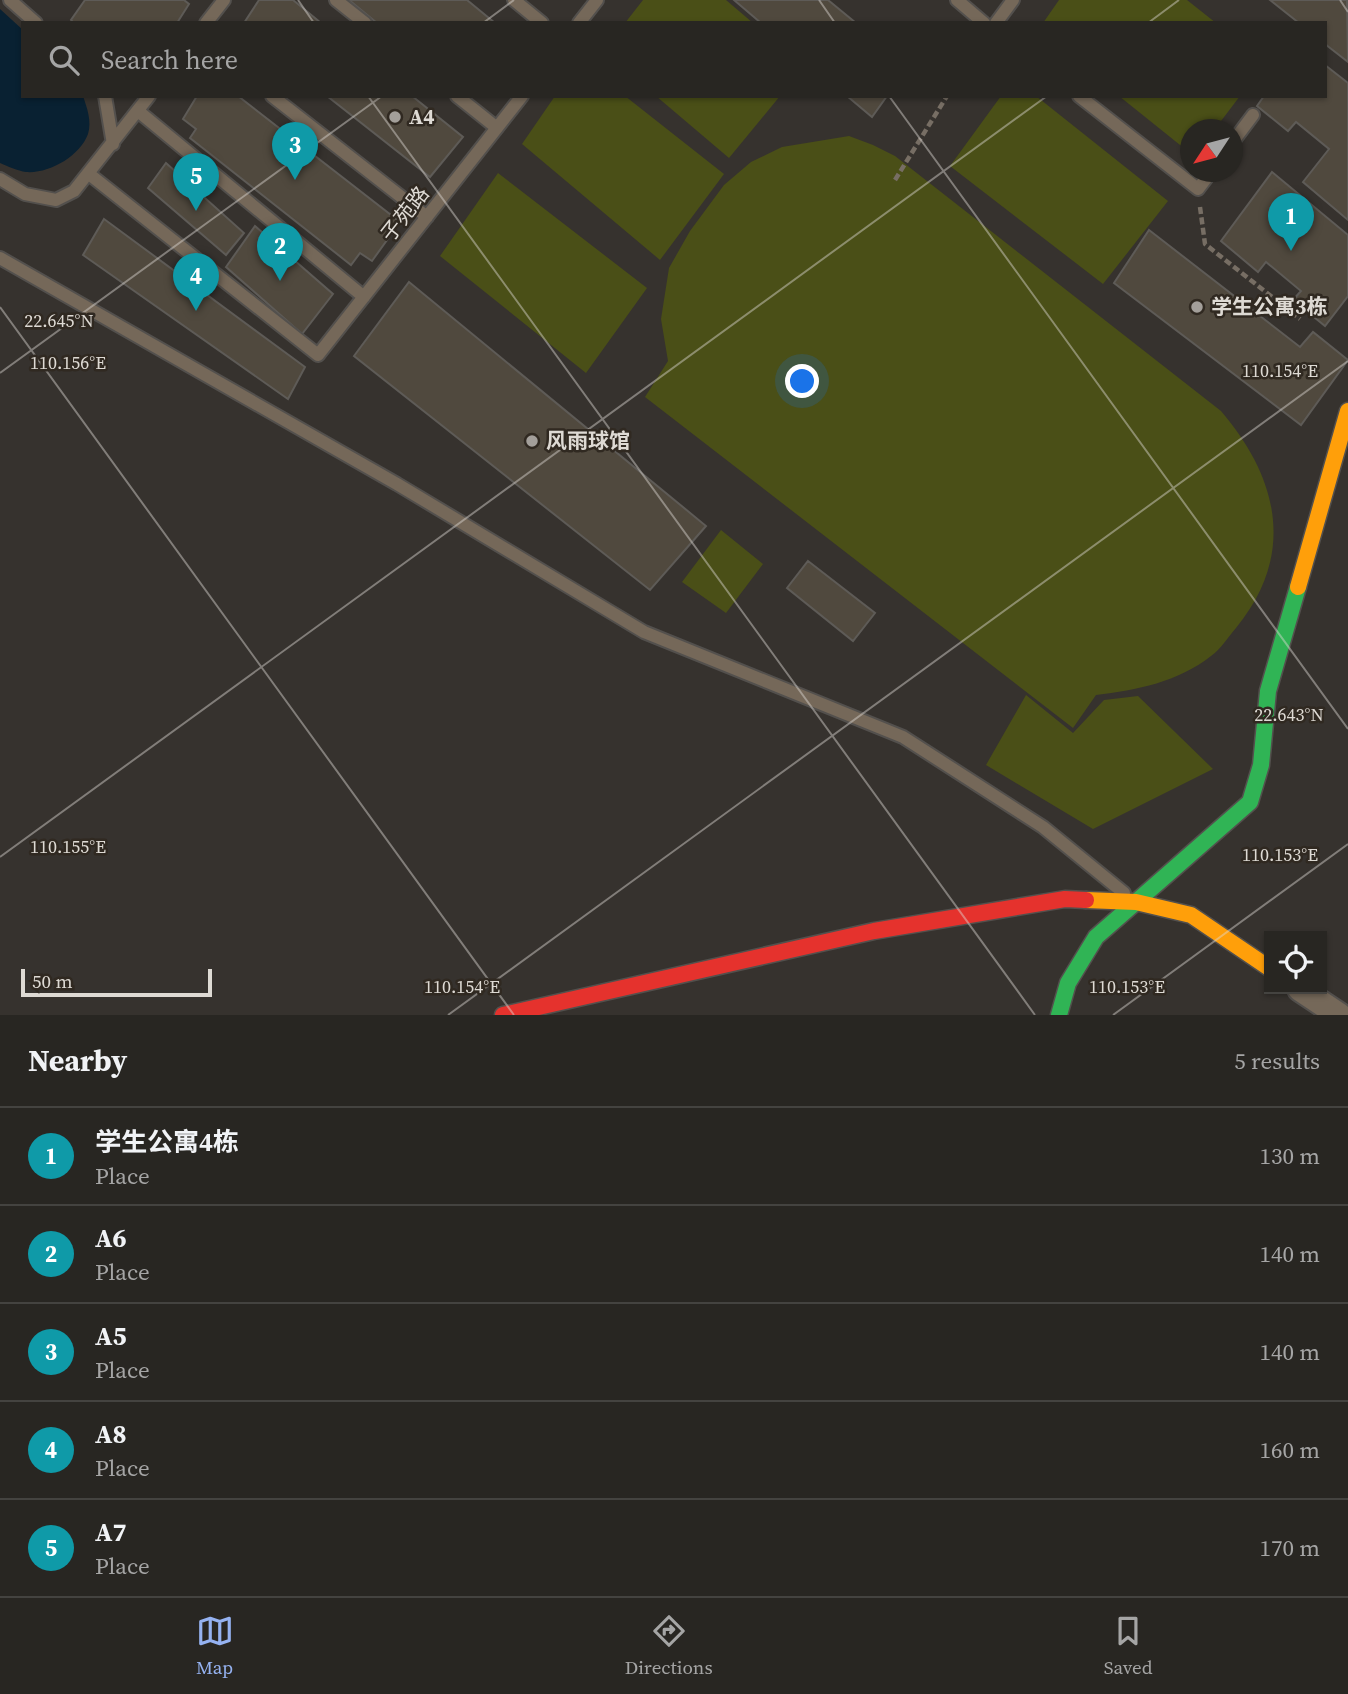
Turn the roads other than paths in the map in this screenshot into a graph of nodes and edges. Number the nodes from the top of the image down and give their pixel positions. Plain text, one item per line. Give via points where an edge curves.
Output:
1 (10, 0) edge
2 (224, 0) edge
3 (337, 0) edge
4 (514, 0) edge
5 (597, 0) edge
6 (957, 0) edge
7 (1013, 0) edge
8 (34, 21) edge
9 (208, 21) edge
10 (363, 21) edge
11 (540, 21) edge
12 (581, 21) edge
13 (982, 21) edge
14 (997, 21) edge
15 (105, 98) edge
16 (148, 98) edge
17 (275, 98) edge
18 (460, 98) edge
19 (520, 98) edge
20 (1082, 98) edge
21 (138, 111) junction
22 (1253, 115) dead end
23 (497, 128) junction
24 (1243, 129) edge
25 (113, 144) junction
26 (89, 174) junction
27 (1180, 175) edge
28 (0, 179) edge
29 (1189, 182) edge
30 (1203, 182) edge
31 (427, 217) junction
32 (0, 258) edge
33 (365, 297) junction
34 (1348, 411) edge
35 (1136, 902) junction
36 (1264, 965) edge
37 (1308, 994) edge
38 (503, 1015) edge
39 (1059, 1015) edge
40 (1339, 1015) edge

1 - 8 lane
2 - 9 lane
3 - 10 lane
4 - 11 lane
5 - 12 lane
6 - 13 lane
7 - 14 lane
15 - 25 lane
16 - 21 lane
17 - 31 lane
18 - 23 lane
19 - 23 lane, 子苑路
20 - 27 lane
21 - 25 lane
21 - 33 lane
22 - 24 lane
23 - 31 lane, 子苑路
25 - 26 lane
26 - 28 lane via 74,191 56,200 25,194
26 - 33 lane, 子苑路 via 318,355
29 - 30 lane via 1198,189
31 - 33 lane, 子苑路
32 - 35 lane via 397,484 644,632 903,737 1043,827
34 - 35 street via 1268,691 1261,765 1250,802
35 - 36 street via 1191,915
35 - 38 street via 1065,899 874,931
35 - 39 street via 1096,937 1068,984
37 - 40 street

